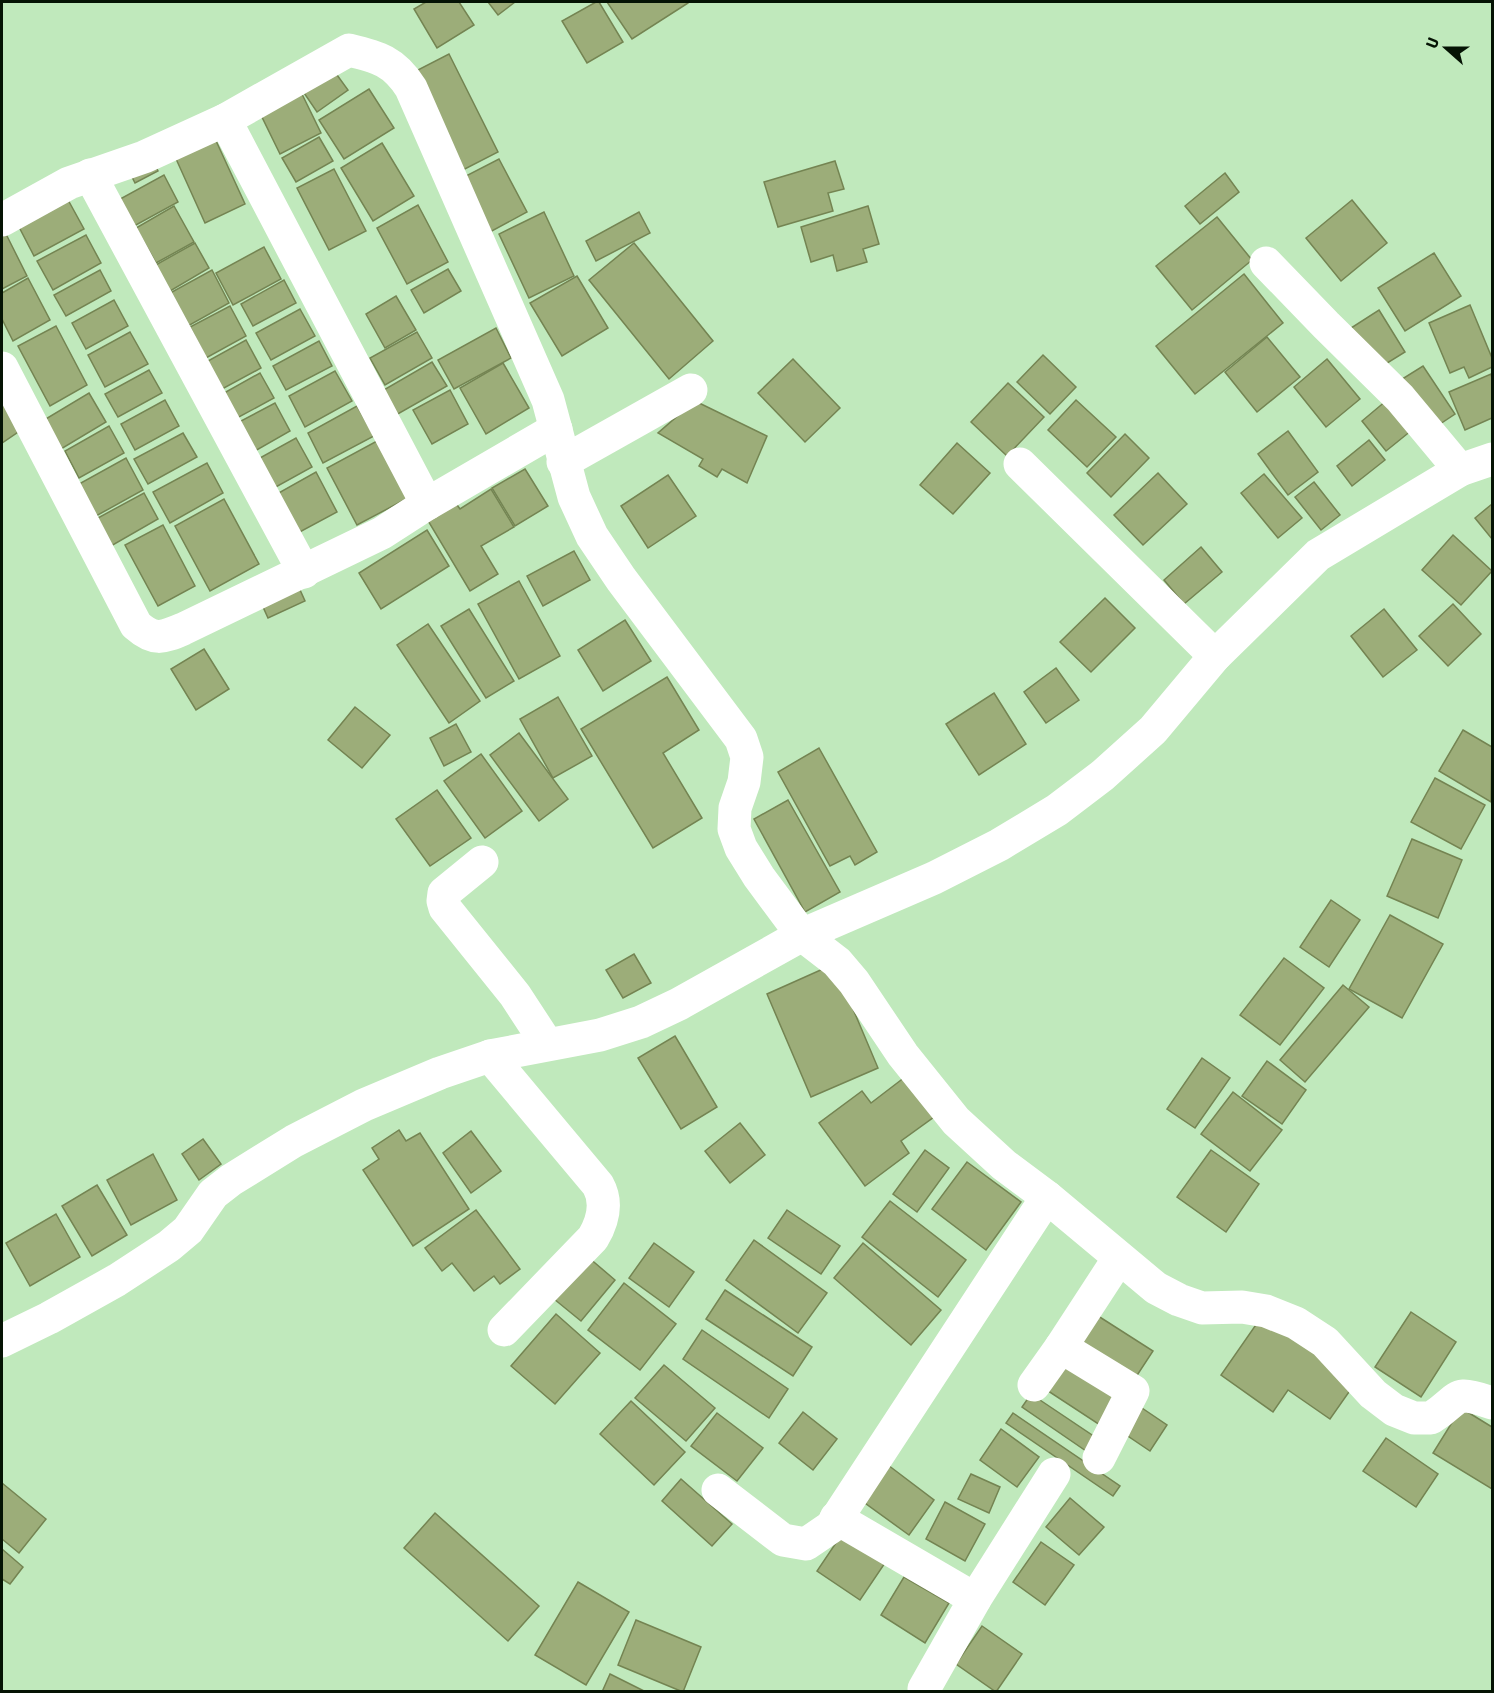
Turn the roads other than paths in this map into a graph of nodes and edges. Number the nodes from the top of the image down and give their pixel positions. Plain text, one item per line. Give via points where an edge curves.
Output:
1 (225, 120) junction
2 (90, 175) junction
3 (2, 220) edge
4 (1266, 263) dead end
5 (2, 368) edge
6 (691, 390) dead end
7 (556, 429) junction
8 (1492, 459) edge
9 (563, 462) junction
10 (1020, 464) dead end
11 (1460, 470) junction
12 (427, 504) junction
13 (304, 572) junction
14 (1215, 656) junction
15 (482, 862) dead end
16 (802, 935) junction
17 (547, 1044) junction
18 (490, 1056) junction
19 (1047, 1197) junction
20 (1119, 1258) junction
21 (504, 1330) dead end
22 (2, 1341) edge
23 (1061, 1347) junction
24 (1034, 1385) dead end
25 (1492, 1403) edge
26 (1099, 1458) dead end
27 (1054, 1474) dead end
28 (718, 1490) dead end
29 (836, 1518) junction
30 (975, 1599) junction
31 (924, 1689) dead end

1 - 2 street via 144,157
1 - 7 street via 348,50 370,55 401,73 531,360
1 - 12 street
2 - 3 street
2 - 13 street
4 - 11 street via 1400,398
5 - 13 street via 136,625 146,633 155,637 168,635
6 - 9 street
7 - 9 street
7 - 12 street
8 - 11 street
9 - 16 street via 592,536 741,739 747,757 734,829 759,878
10 - 14 street
11 - 14 street via 1318,555
12 - 13 street via 382,533
14 - 16 street via 1153,730 1057,810 934,878
15 - 17 street via 444,893 445,908 515,995
16 - 17 street via 641,1022 600,1035
16 - 19 street via 837,962 854,982 903,1055 956,1121 1004,1165
17 - 18 street
18 - 21 street via 598,1185 604,1206 599,1228 592,1238
18 - 22 street via 364,1105 294,1141 213,1194 188,1230 169,1246 59,1313
19 - 20 street
19 - 29 street
20 - 23 street
20 - 25 street via 1156,1288 1179,1300 1202,1308 1266,1311 1296,1323 1325,1342 1373,1394 1394,1410 1423,1419 1437,1414 1456,1396 1471,1395
23 - 24 street
23 - 26 street via 1133,1391
27 - 30 street
28 - 29 street via 783,1540 806,1544 831,1527
29 - 30 street
30 - 31 street

